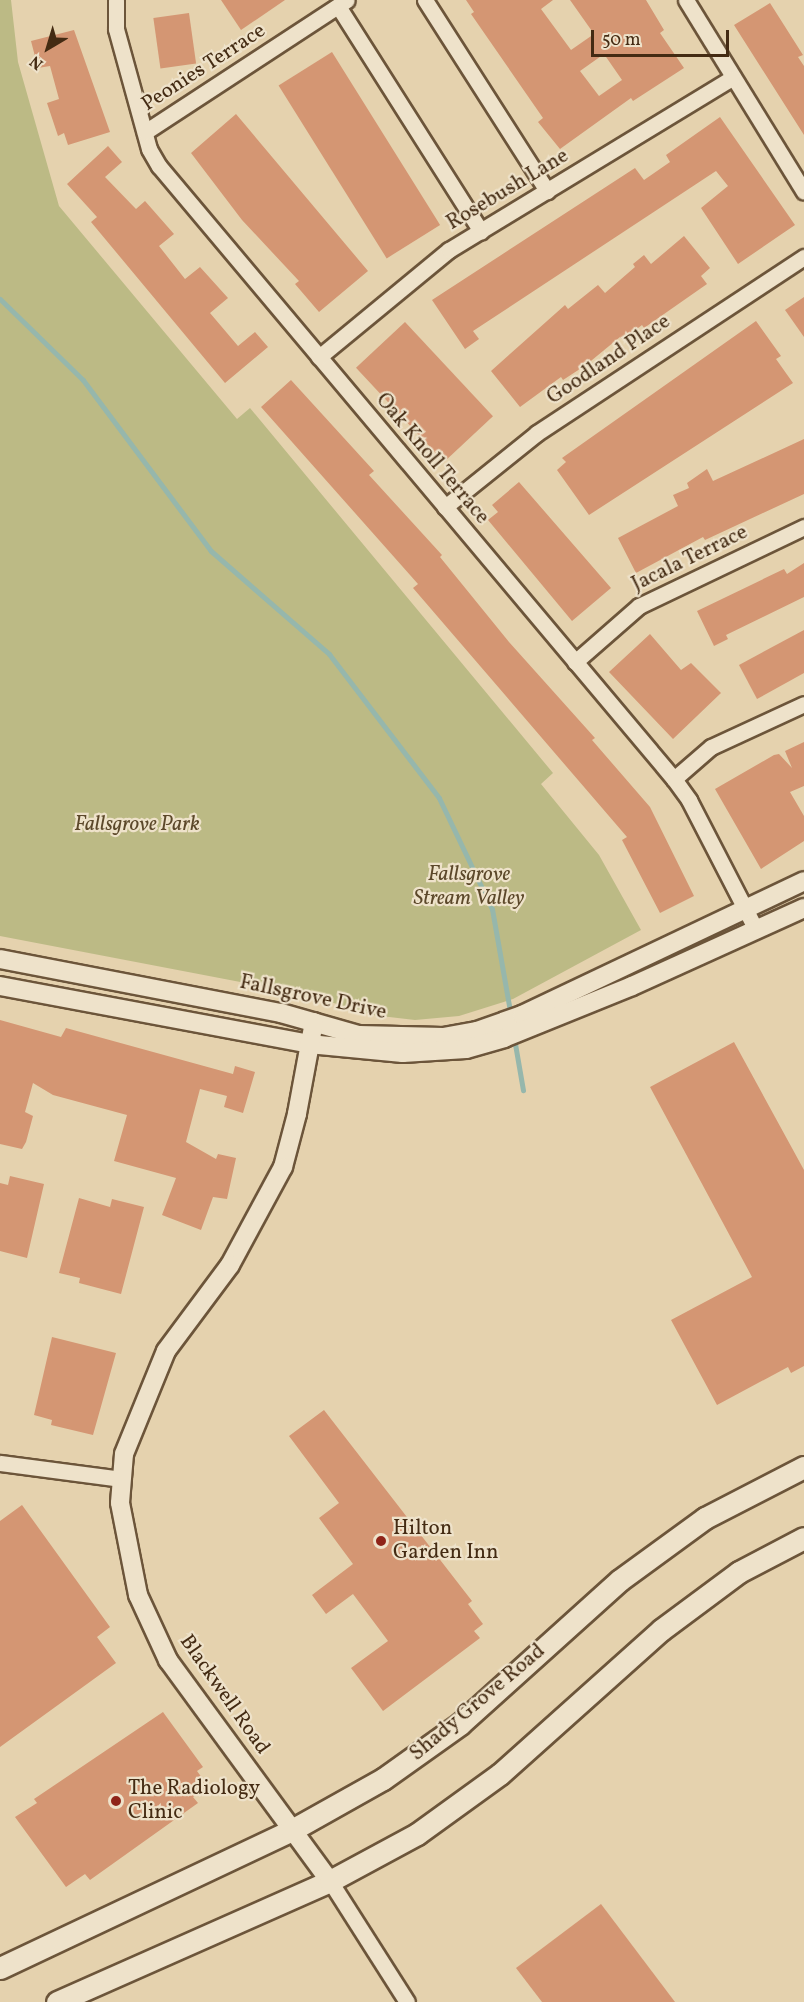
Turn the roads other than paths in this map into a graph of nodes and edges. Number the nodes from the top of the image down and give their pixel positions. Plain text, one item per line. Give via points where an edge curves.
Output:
1 (116, 0) edge
2 (425, 0) edge
3 (686, 0) edge
4 (343, 3) edge
5 (732, 78) junction
6 (145, 132) junction
7 (547, 190) junction
8 (804, 192) edge
9 (481, 231) junction
10 (804, 257) edge
11 (319, 357) junction
12 (445, 507) junction
13 (804, 528) edge
14 (575, 662) junction
15 (804, 704) edge
16 (674, 779) junction
17 (804, 880) edge
18 (744, 908) junction
19 (804, 908) edge
20 (756, 930) junction
21 (0, 959) edge
22 (0, 986) edge
23 (314, 1022) junction
24 (524, 1022) junction
25 (502, 1031) junction
26 (309, 1044) junction
27 (0, 1463) edge
28 (804, 1467) edge
29 (122, 1479) junction
30 (804, 1538) edge
31 (292, 1830) junction
32 (330, 1881) junction
33 (0, 1968) edge
34 (57, 2002) edge
35 (407, 2002) edge

1 - 6 street, Oak Knoll Terrace via 116,29
2 - 7 street
3 - 5 street
4 - 6 street, Peonies Terrace
4 - 9 street
5 - 7 street, Rosebush Lane
5 - 8 street
6 - 11 street, Oak Knoll Terrace via 159,166
7 - 9 street, Rosebush Lane
9 - 11 street, Rosebush Lane via 449,250
10 - 12 street, Goodland Place via 537,433
11 - 12 street, Oak Knoll Terrace
12 - 14 street, Oak Knoll Terrace
13 - 14 street, Jacala Terrace via 639,606
14 - 16 street, Oak Knoll Terrace
15 - 16 street via 711,747
16 - 18 street, Oak Knoll Terrace via 689,800
17 - 18 street, Fallsgrove Drive
18 - 20 street, Oak Knoll Terrace
18 - 24 street, Fallsgrove Drive
19 - 20 street, Fallsgrove Drive
20 - 24 street, Fallsgrove Drive
21 - 23 street, Fallsgrove Drive
22 - 26 street, Fallsgrove Drive
23 - 25 street, Fallsgrove Drive via 359,1035 412,1038
23 - 26 street, Blackwell Road
24 - 25 street, Fallsgrove Drive
25 - 26 street, Fallsgrove Drive via 466,1049 403,1053
26 - 29 street, Blackwell Road via 297,1114 282,1167 230,1266 166,1352 128,1444
27 - 29 street
28 - 31 main road, Shady Grove Road via 705,1518 620,1580 460,1724 383,1779
29 - 31 street, Blackwell Road via 120,1503 138,1595 168,1659
30 - 32 main road via 739,1572 661,1630 500,1774 436,1820
31 - 32 street, Blackwell Road
31 - 33 main road, Shady Grove Road
32 - 34 main road
32 - 35 street, Blackwell Road

